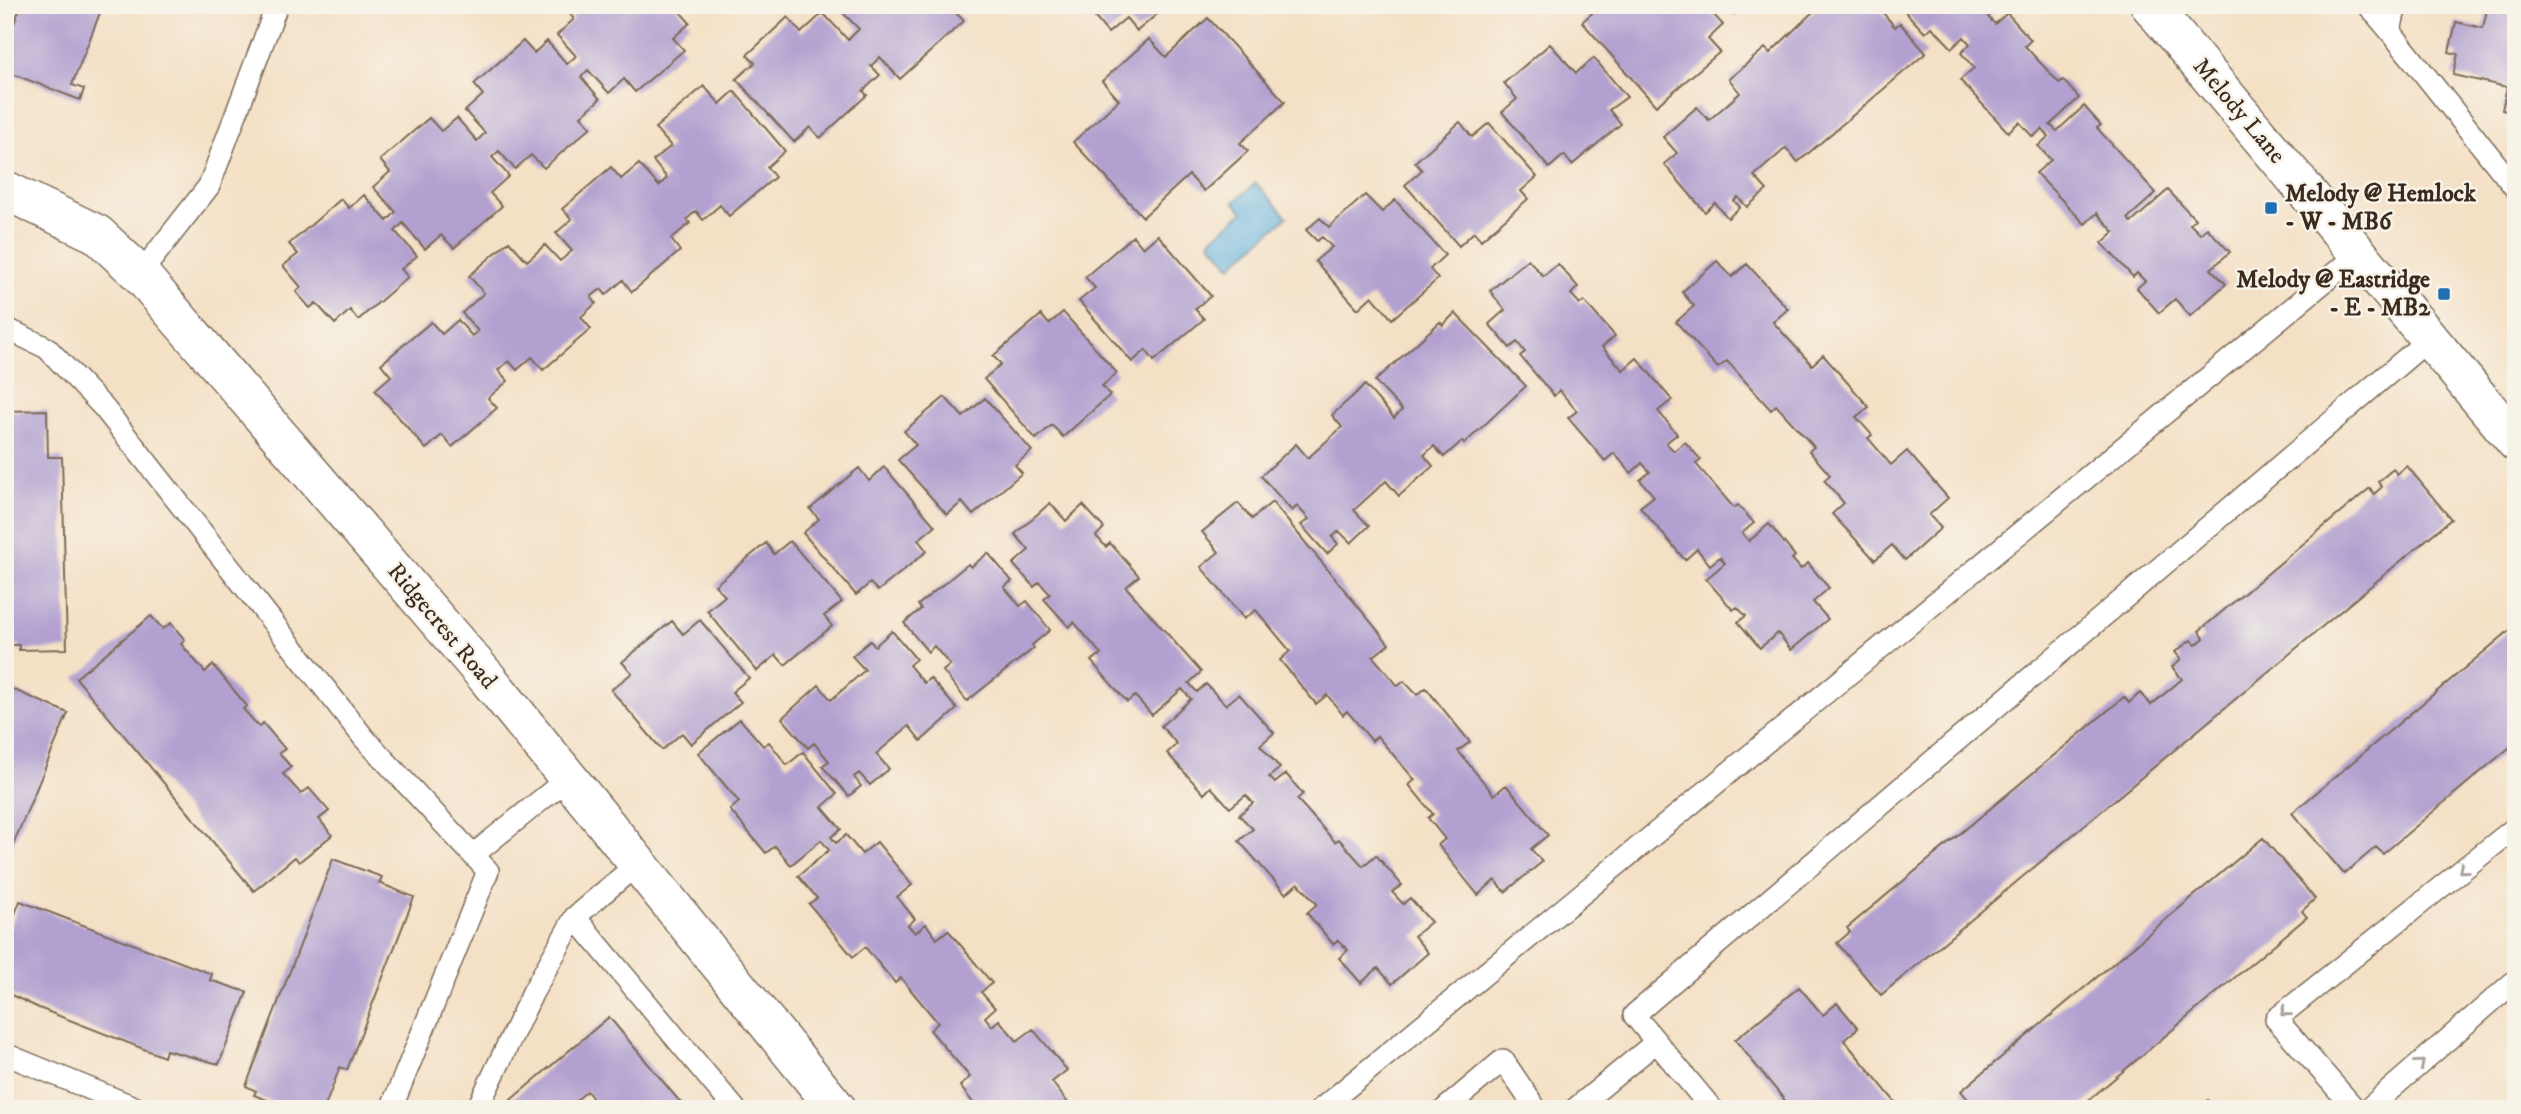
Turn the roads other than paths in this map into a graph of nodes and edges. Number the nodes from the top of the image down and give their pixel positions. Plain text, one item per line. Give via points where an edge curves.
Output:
1 (277, 5) edge
2 (2150, 5) edge
3 (2368, 5) edge
4 (2396, 5) edge
5 (2390, 31) junction
6 (2516, 189) edge
7 (5, 190) edge
8 (2358, 254) junction
9 (140, 274) junction
10 (5, 328) edge
11 (2429, 339) junction
12 (2516, 442) edge
13 (568, 779) junction
14 (2516, 827) edge
15 (473, 855) junction
16 (636, 865) junction
17 (575, 916) junction
18 (2516, 980) edge
19 (1656, 1042) junction
20 (5, 1054) edge
21 (139, 1109) edge
22 (391, 1109) edge
23 (477, 1109) edge
24 (735, 1109) edge
25 (837, 1109) edge
26 (1321, 1109) edge
27 (1445, 1109) edge
28 (1535, 1109) edge
29 (1575, 1109) edge
30 (1712, 1109) edge
31 (2355, 1109) edge
32 (2368, 1109) edge

1 - 9 lane via 209,186
2 - 8 street, Melody Lane
3 - 5 lane
4 - 5 lane
5 - 6 lane
7 - 9 street, Ridgecrest Road via 97,234
8 - 11 street, Melody Lane
8 - 26 lane
9 - 13 street, Ridgecrest Road via 407,583
10 - 15 lane via 47,348 104,408 364,738
11 - 12 street, Melody Lane
11 - 19 lane via 1634,1016
13 - 15 lane
13 - 16 street, Ridgecrest Road
14 -> 31 lane via 2276,1019
15 - 22 lane via 488,871
16 - 17 lane
16 - 25 street, Ridgecrest Road
17 - 23 lane
17 - 24 lane
32 -> 18 lane
19 - 29 lane
19 - 30 lane
20 - 21 lane
27 - 28 lane via 1503,1060

